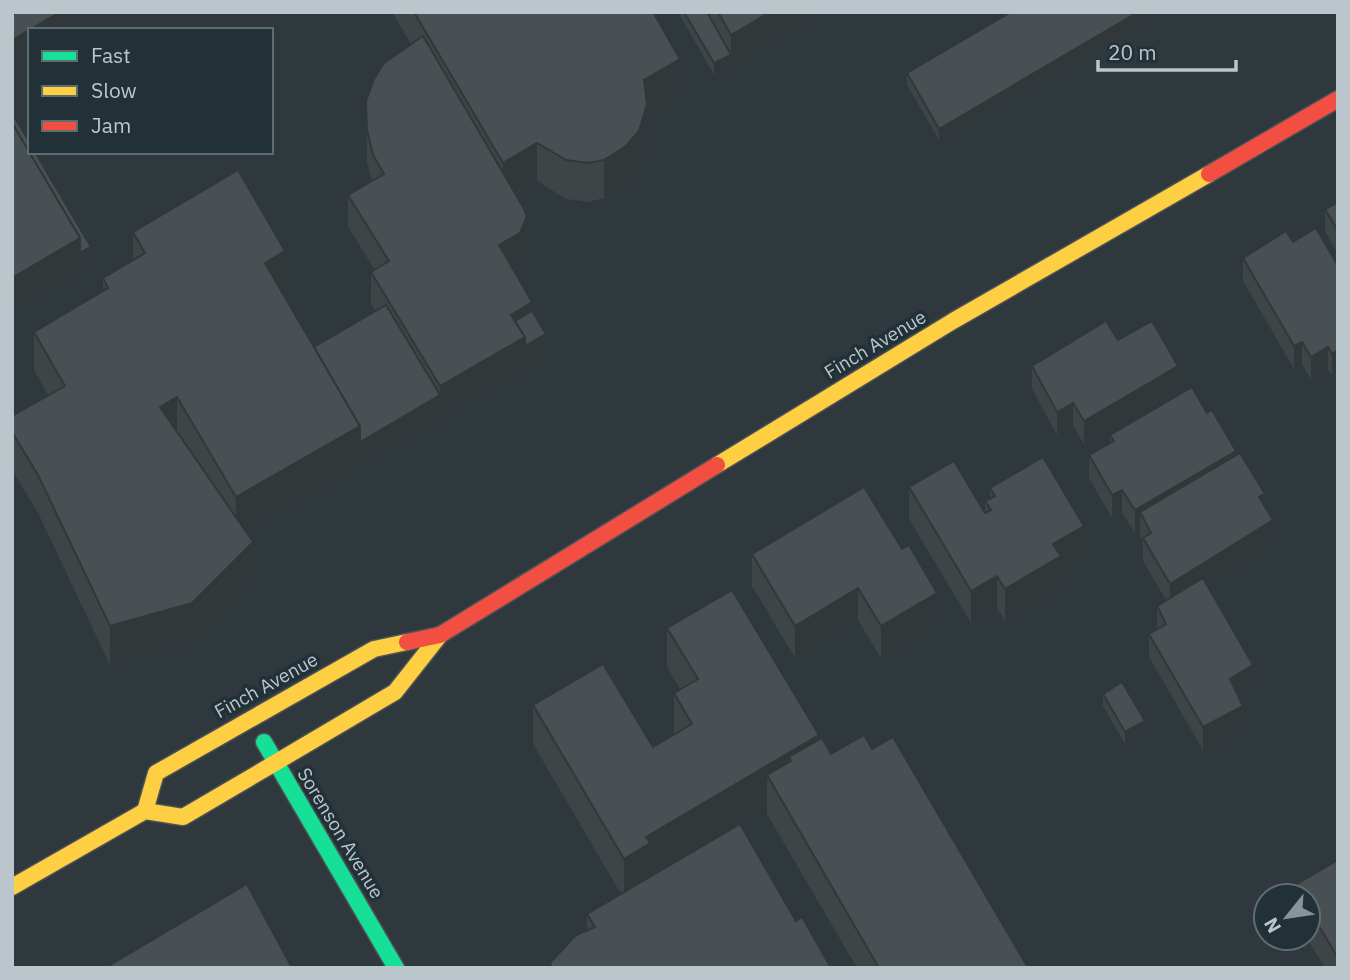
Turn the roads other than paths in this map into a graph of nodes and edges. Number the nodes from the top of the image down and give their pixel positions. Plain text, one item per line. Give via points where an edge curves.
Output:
1 (1338, 99) edge
2 (440, 635) junction
3 (251, 719) junction
4 (275, 763) junction
5 (145, 811) junction
6 (12, 887) edge
7 (397, 968) edge

1 - 2 street, Finch Avenue via 953,321
2 - 3 street, Finch Avenue via 374,649
2 - 4 street, Finch Avenue via 396,692
3 - 4 street, Sorenson Avenue
3 - 5 street, Finch Avenue via 156,773
4 - 5 street, Finch Avenue via 183,817
4 - 7 street, Sorenson Avenue
5 - 6 street

